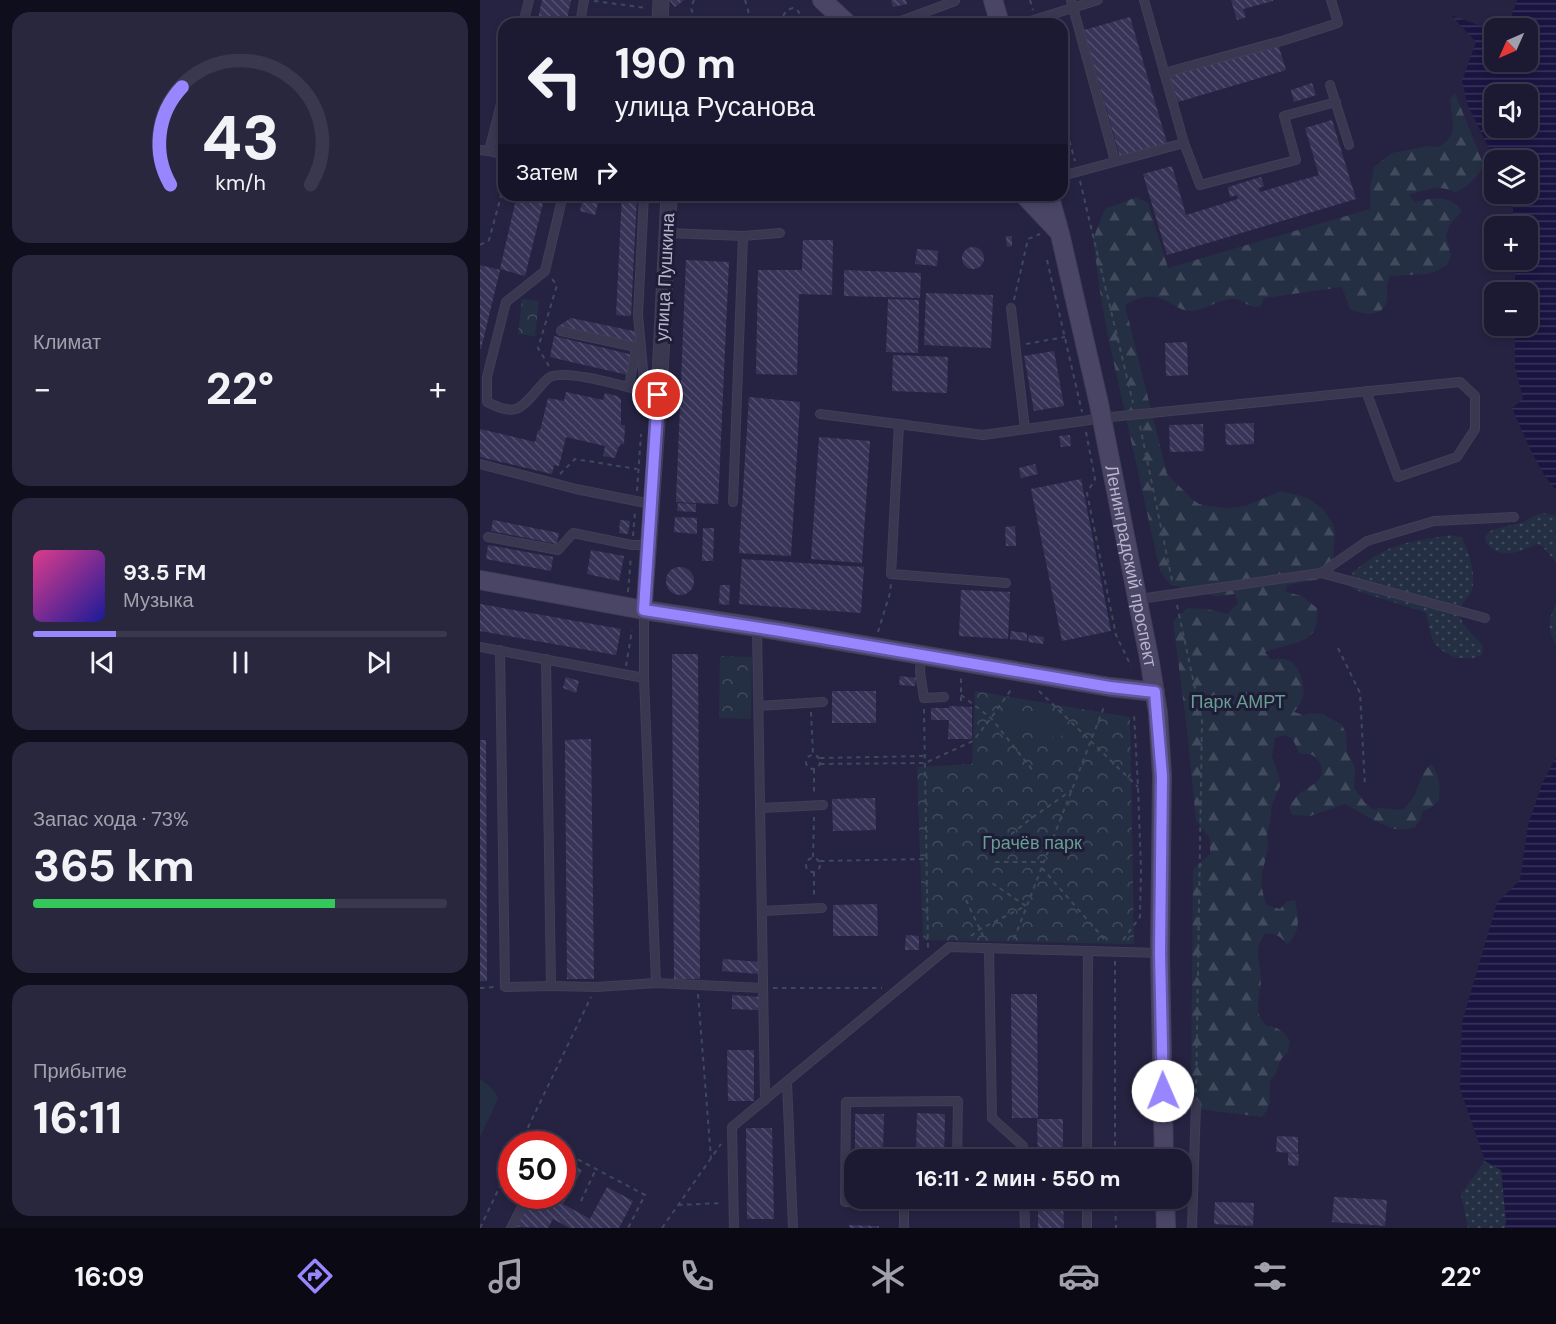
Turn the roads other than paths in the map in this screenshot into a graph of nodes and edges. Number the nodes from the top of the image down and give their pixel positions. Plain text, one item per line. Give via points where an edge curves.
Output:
1 (529, 0) edge
2 (586, 0) edge
3 (822, 0) edge
4 (993, 0) edge
5 (1098, 0) edge
6 (1144, 0) edge
7 (1330, 0) edge
8 (955, 1) edge
9 (1072, 4) edge
10 (524, 18) edge
11 (582, 18) edge
12 (834, 18) edge
13 (909, 18) edge
14 (998, 18) edge
15 (1037, 18) edge
16 (1164, 72) junction
17 (1330, 84) dead end
18 (1336, 102) junction
19 (498, 128) edge
20 (1184, 143) junction
21 (1349, 145) dead end
22 (480, 150) edge
23 (489, 151) junction
24 (498, 153) edge
25 (1115, 161) junction
26 (1068, 174) edge
27 (562, 201) edge
28 (644, 201) edge
29 (669, 201) edge
30 (1028, 201) edge
31 (1049, 201) edge
32 (668, 233) junction
33 (780, 233) dead end
34 (1051, 234) junction
35 (743, 237) junction
36 (1011, 308) road end
37 (561, 331) dead end
38 (629, 387) junction
39 (1366, 391) junction
40 (652, 393) junction
41 (820, 414) dead end
42 (1092, 419) junction
43 (899, 424) junction
44 (1024, 429) junction
45 (480, 464) edge
46 (733, 502) dead end
47 (651, 504) junction
48 (1514, 517) dead end
49 (488, 537) dead end
50 (648, 545) junction
51 (1321, 573) junction
52 (480, 580) edge
53 (1006, 583) dead end
54 (1137, 599) junction
55 (644, 610) junction
56 (1485, 618) dead end
57 (757, 627) junction
58 (480, 647) edge
59 (500, 650) junction
60 (921, 654) junction
61 (546, 659) junction
62 (644, 678) junction
63 (1155, 692) junction
64 (944, 697) dead end
65 (823, 702) dead end
66 (759, 705) junction
67 (823, 805) dead end
68 (760, 808) junction
69 (818, 908) road end
70 (762, 911) junction
71 (989, 948) junction
72 (1088, 951) junction
73 (1160, 953) junction
74 (656, 983) junction
75 (551, 986) junction
76 (763, 988) junction
77 (787, 1082) junction
78 (765, 1100) junction
79 (1196, 1104) road end
80 (846, 1149) edge
81 (957, 1149) edge
82 (1023, 1149) edge
83 (1087, 1149) edge
84 (1164, 1149) edge
85 (521, 1209) edge
86 (904, 1209) edge
87 (1024, 1209) edge
88 (1087, 1209) edge
89 (1165, 1209) edge
90 (511, 1228) edge
91 (734, 1228) edge
92 (793, 1228) edge
93 (904, 1228) edge
94 (1024, 1228) edge
95 (1087, 1228) edge
96 (1166, 1228) edge
97 (1192, 1228) edge

1 - 10 lane
2 - 11 lane
3 - 12 main road
4 - 14 main road
5 - 9 lane
6 - 16 lane
7 - 16 lane via 1338,23
8 - 13 lane
9 - 15 lane
9 - 25 lane
16 - 20 lane
17 - 18 lane
18 - 20 lane via 1284,116 1296,159 1200,184
18 - 21 lane
19 - 23 lane
20 - 25 lane
22 - 23 lane
23 - 24 lane
25 - 26 lane
27 - 38 lane via 545,271 506,302 487,377 487,402 517,410 551,376 569,374
28 - 40 lane via 638,315
29 - 32 street, улица Пушкина
30 - 34 main road
31 - 34 main road, Ленинградский проспект
32 - 35 lane
32 - 40 street, улица Пушкина
33 - 35 lane
34 - 42 main road, Ленинградский проспект
35 - 46 lane
36 - 44 lane
37 - 38 lane via 636,347
38 - 40 lane
39 - 39 lane via 1460,382 1475,396 1475,429 1456,457 1398,477
39 - 42 lane
40 - 47 street, улица Пушкина
41 - 43 lane
42 - 44 lane
42 - 54 main road, Ленинградский проспект
43 - 44 lane via 982,435
43 - 53 lane via 891,574
45 - 47 lane
47 - 50 street, улица Пушкина
48 - 51 lane via 1434,521 1367,541
49 - 50 lane via 558,550 573,533
50 - 55 street, улица Пушкина
51 - 54 lane
51 - 56 lane
52 - 55 main road
54 - 63 main road, Ленинградский проспект
55 - 57 main road
55 - 62 lane
57 - 60 main road
57 - 66 lane
58 - 59 lane
59 - 61 lane
59 - 75 lane via 505,987
60 - 63 main road
60 - 64 lane via 924,698
61 - 62 lane
61 - 75 lane
62 - 74 lane
63 - 73 main road, Ленинградский проспект via 1162,776
65 - 66 lane
66 - 68 lane
67 - 68 lane
68 - 70 lane
69 - 70 lane
70 - 76 lane
71 - 72 lane
71 - 77 lane via 949,947
71 - 82 lane via 993,1118
72 - 73 lane
72 - 83 lane
73 - 84 main road, Ленинградский проспект
74 - 75 lane
74 - 76 lane
76 - 78 lane
77 - 78 lane
77 - 92 lane
78 - 91 lane via 732,1127
79 - 97 lane
80 - 81 lane via 846,1102 958,1101
85 - 90 lane
86 - 93 lane
87 - 94 lane
88 - 95 lane
89 - 96 main road

